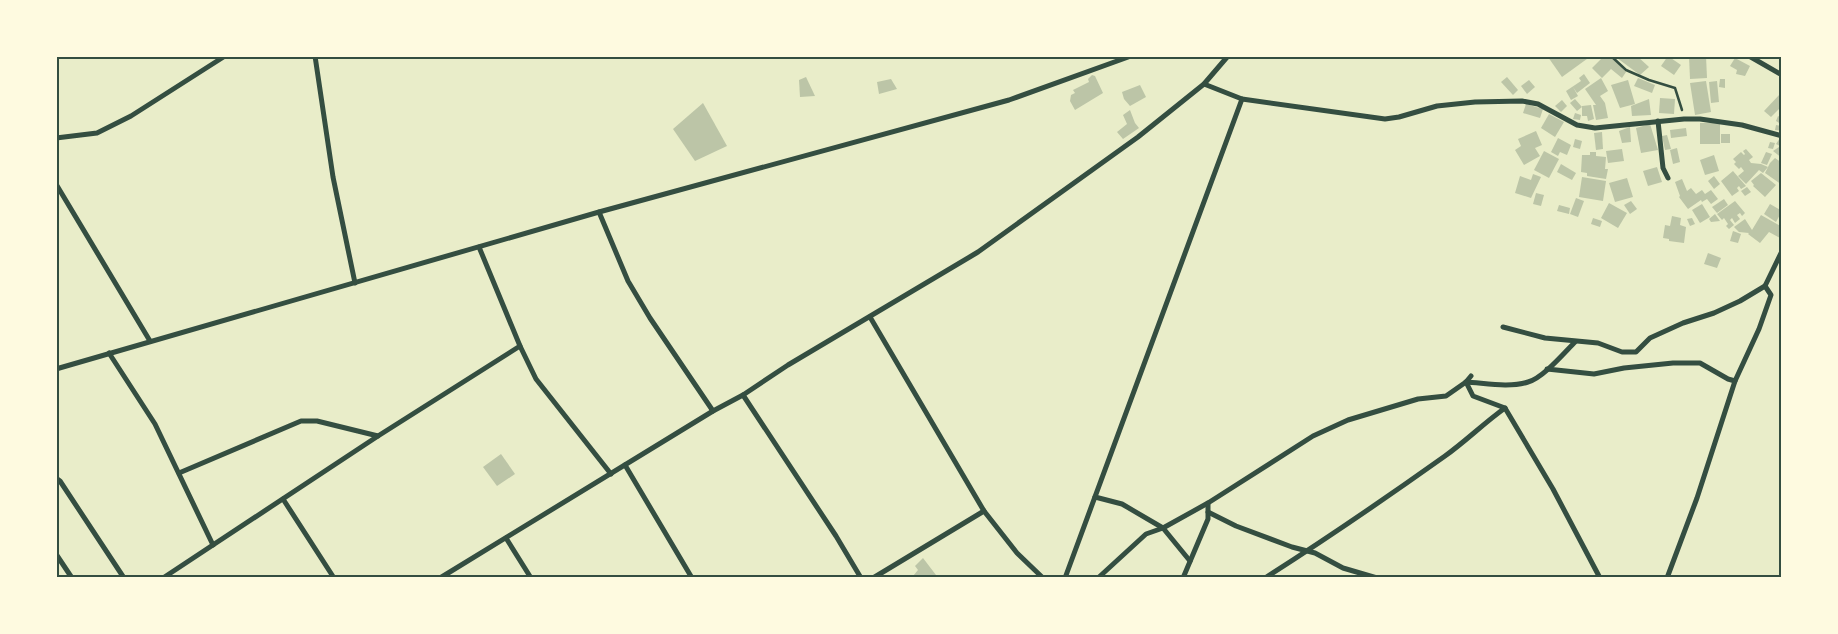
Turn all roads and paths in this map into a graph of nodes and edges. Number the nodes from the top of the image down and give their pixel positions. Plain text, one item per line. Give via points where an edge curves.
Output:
1 (225, 56) edge
2 (315, 56) edge
3 (1131, 56) edge
4 (1228, 56) edge
5 (1612, 56) edge
6 (1749, 56) edge
7 (1782, 75) edge
8 (1204, 84) junction
9 (1242, 99) junction
10 (1684, 119) junction
11 (1658, 121) junction
12 (1782, 136) edge
13 (56, 138) edge
14 (1668, 178) dead end
15 (56, 184) edge
16 (599, 212) junction
17 (479, 247) junction
18 (1782, 250) edge
19 (355, 283) junction
20 (1765, 286) junction
21 (870, 317) junction
22 (1502, 327) dead end
23 (150, 341) junction
24 (1575, 342) junction
25 (520, 346) junction
26 (109, 354) junction
27 (56, 369) edge
28 (1547, 369) junction
29 (1471, 376) dead end
30 (1735, 381) junction
31 (1466, 382) junction
32 (744, 395) junction
33 (1505, 408) junction
34 (713, 411) junction
35 (378, 436) junction
36 (625, 465) junction
37 (179, 473) junction
38 (612, 474) junction
39 (56, 478) edge
40 (1095, 497) junction
41 (283, 499) junction
42 (1208, 503) junction
43 (984, 511) junction
44 (1208, 512) junction
45 (1163, 528) junction
46 (506, 538) junction
47 (213, 546) junction
48 (1307, 551) junction
49 (56, 554) edge
50 (1190, 561) junction
51 (72, 578) edge
52 (124, 578) edge
53 (162, 578) edge
54 (334, 578) edge
55 (440, 578) edge
56 (530, 578) edge
57 (692, 578) edge
58 (861, 578) edge
59 (873, 578) edge
60 (1043, 578) edge
61 (1065, 578) edge
62 (1098, 578) edge
63 (1183, 578) edge
64 (1265, 578) edge
65 (1376, 578) edge
66 (1600, 578) edge
67 (1666, 578) edge

1 - 13 street via 131,116 97,133
2 - 19 street via 333,177
3 - 16 street via 1009,100
4 - 8 street
5 - 10 path via 1626,70 1675,88
6 - 7 street
8 - 9 street
8 - 21 street via 1138,138 978,252
9 - 11 street via 1385,119 1437,106 1522,101 1538,104 1578,125 1594,128
9 - 40 street
10 - 11 street
10 - 12 street via 1742,125
11 - 14 street via 1663,168
15 - 23 street
16 - 17 street
16 - 34 street via 628,281
17 - 19 street
17 - 25 street
18 - 20 street
19 - 23 street
20 - 24 street via 1740,302 1650,338 1636,352 1622,352 1598,343
20 - 30 street via 1770,295 1759,329
21 - 32 street
21 - 43 street
22 - 24 street
23 - 26 street
24 - 28 street
25 - 35 street
25 - 38 street via 536,379
26 - 27 street
26 - 37 street via 155,424
28 - 30 street via 1594,374 1624,368 1700,362
28 - 31 street via 1529,382 1502,385
29 - 31 street
30 - 67 street via 1697,498
31 - 33 street via 1473,396
31 - 42 street via 1446,396 1418,399 1330,428
32 - 34 street
32 - 58 street
33 - 48 street via 1447,454
33 - 66 street
34 - 36 street
35 - 37 street via 317,421 301,421
35 - 41 street
36 - 38 street
36 - 57 street
37 - 47 street
38 - 46 street
39 - 52 street
40 - 45 street via 1122,504
40 - 61 street
41 - 47 street
41 - 54 street
42 - 44 street
42 - 45 street
43 - 59 street
43 - 60 street via 1017,553
44 - 48 street via 1236,526
44 - 50 street
45 - 50 street
45 - 62 street via 1146,534
46 - 55 street
46 - 56 street
47 - 53 street
48 - 64 street
48 - 65 street via 1343,568
49 - 51 street
50 - 63 street

